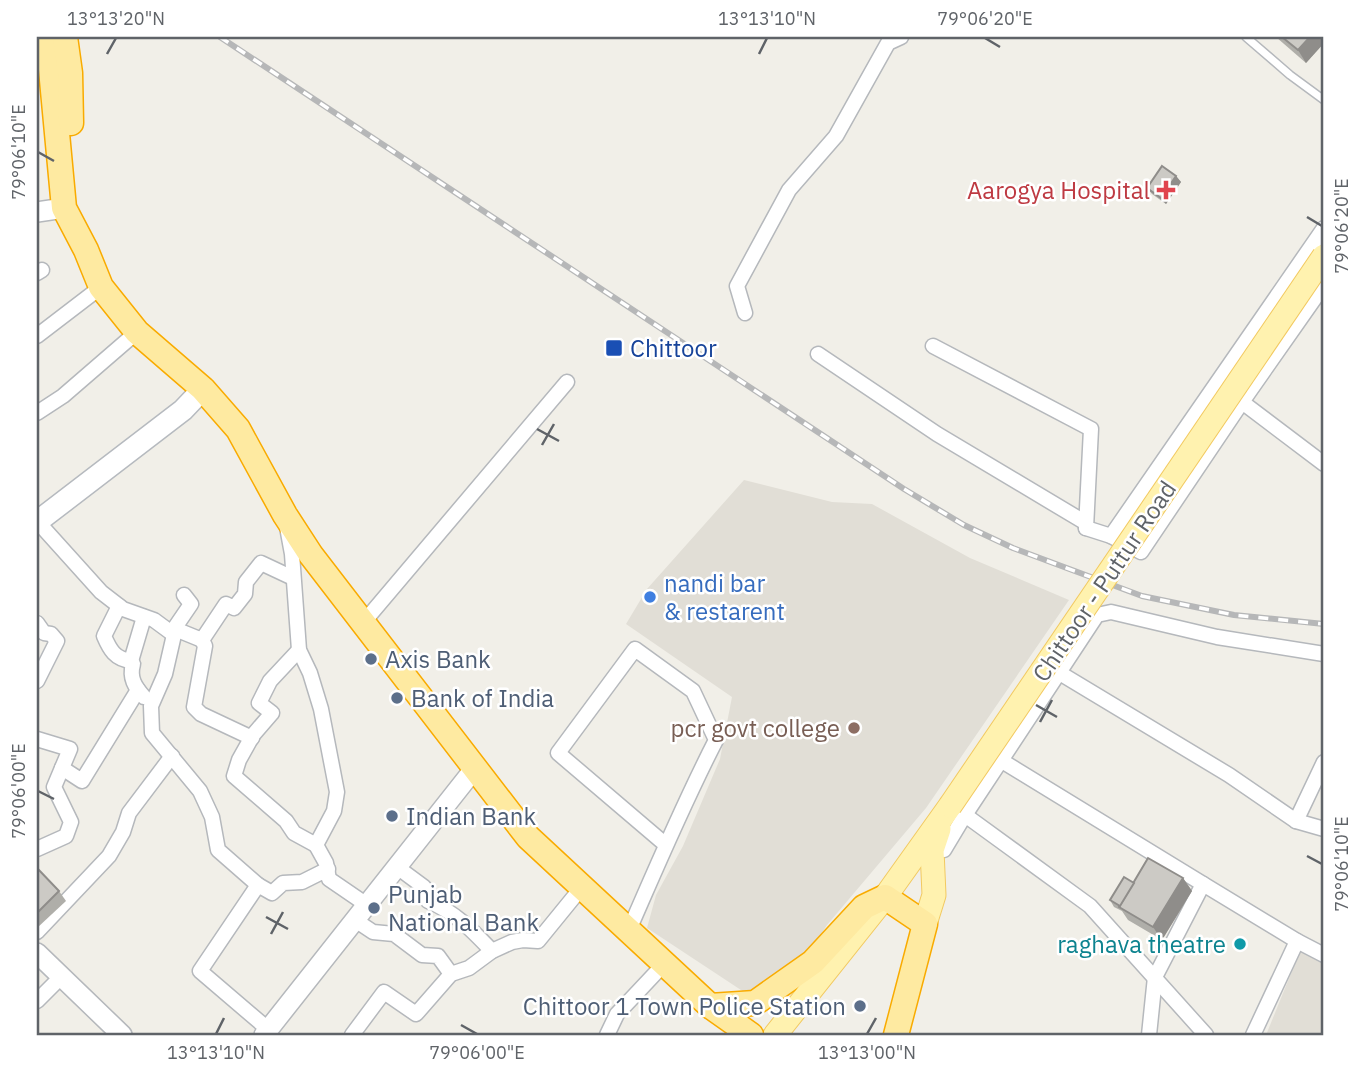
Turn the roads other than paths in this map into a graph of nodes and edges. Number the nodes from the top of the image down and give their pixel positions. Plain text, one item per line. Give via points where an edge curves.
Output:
1 (48, 37) edge
2 (65, 37) edge
3 (901, 37) edge
4 (1246, 37) edge
5 (1324, 100) edge
6 (64, 208) junction
7 (37, 212) edge
8 (1324, 228) edge
9 (86, 250) junction
10 (1324, 256) edge
11 (1324, 285) edge
12 (101, 287) junction
13 (744, 313) dead end
14 (136, 332) junction
15 (37, 336) edge
16 (933, 346) dead end
17 (818, 354) dead end
18 (567, 382) dead end
19 (203, 389) junction
20 (1242, 402) junction
21 (37, 413) edge
22 (1324, 464) edge
23 (285, 515) junction
24 (37, 522) edge
25 (1086, 528) junction
26 (1111, 536) junction
27 (293, 578) junction
28 (184, 594) dead end
29 (119, 606) junction
30 (144, 617) junction
31 (37, 623) edge
32 (363, 623) junction
33 (174, 631) junction
34 (202, 640) junction
35 (299, 650) junction
36 (1324, 654) edge
37 (131, 661) junction
38 (1058, 672) junction
39 (37, 681) edge
40 (138, 690) junction
41 (151, 706) junction
42 (251, 738) junction
43 (37, 739) edge
44 (172, 756) junction
45 (1002, 761) junction
46 (1324, 762) edge
47 (62, 768) junction
48 (474, 768) junction
49 (953, 813) junction
50 (1296, 821) junction
51 (1324, 829) edge
52 (316, 845) junction
53 (666, 845) junction
54 (37, 849) edge
55 (924, 850) junction
56 (397, 867) junction
57 (328, 869) junction
58 (1203, 884) junction
59 (258, 885) junction
60 (582, 887) junction
61 (885, 897) junction
62 (361, 912) junction
63 (925, 924) junction
64 (629, 930) junction
65 (37, 932) edge
66 (1297, 941) junction
67 (492, 951) junction
68 (37, 953) edge
69 (1324, 955) edge
70 (665, 963) junction
71 (451, 974) junction
72 (61, 976) junction
73 (1155, 977) junction
74 (37, 1001) edge
75 (710, 1006) junction
76 (267, 1033) edge
77 (122, 1035) edge
78 (352, 1035) edge
79 (607, 1035) edge
80 (751, 1035) edge
81 (775, 1035) edge
82 (896, 1035) edge
83 (1149, 1035) edge
84 (1206, 1035) edge
85 (1252, 1035) edge

1 - 6 highway
2 - 9 highway via 76,195
3 - 13 street via 888,43 836,136 789,190 737,286
4 - 5 lane
6 - 7 street
6 - 9 highway
8 - 26 street
9 - 12 highway
10 - 49 main road, Chittoor - Puttur Road, bridge
11 - 20 street
12 - 14 highway
12 - 15 street
14 - 19 highway
14 - 21 street
16 - 25 street via 1091,429
17 - 25 street via 937,434 1086,523
18 - 32 street
19 - 23 highway via 238,429
19 - 24 main road via 183,410
20 - 22 street
20 - 26 street via 1141,552
23 - 27 street
23 - 32 highway
24 - 29 street
25 - 26 street
27 - 34 street via 261,563 246,582 245,594 234,608 226,604
27 - 35 street
28 - 33 street via 191,604
29 - 30 street
29 - 37 street via 104,636 110,651
30 - 33 street
30 - 37 street
31 - 39 street via 57,641
32 - 48 highway
33 - 34 street
33 - 41 street via 165,674
34 - 42 street via 205,646 194,707
35 - 42 street via 270,681 259,703 272,713
35 - 52 street via 321,709 337,792 334,811
36 - 38 street via 1217,638 1111,611 1097,615
37 - 40 street
38 - 45 street
38 - 50 street via 1230,775
40 - 41 street
40 - 47 street via 82,782
41 - 44 street via 152,733
42 - 52 street via 234,776 294,833
43 - 47 street via 70,749
44 - 59 street via 200,792 212,817 218,850
44 - 65 street via 129,813 109,856
45 - 49 street
45 - 58 street
46 - 50 street
47 - 54 street via 54,787 71,822 65,836
48 - 56 street
48 - 60 highway via 528,837
49 - 55 main road, Chittoor - Puttur Road
49 - 73 street via 1090,906
50 - 51 street
52 - 57 street
53 - 53 street via 558,753 635,649 693,691 716,740
53 - 64 street
55 - 61 main road, Chittoor - Puttur Road
55 - 63 main road via 934,895
56 - 62 street
56 - 67 street via 424,887 428,901 464,922
57 - 59 street via 302,882 283,883 272,894
57 - 62 street via 329,879
58 - 66 street
58 - 73 street
59 - 76 street via 201,971
60 - 64 highway
60 - 67 street via 538,941 523,940
61 - 63 highway
61 - 75 highway via 864,907 813,962 755,1003
61 - 81 main road, Chittoor - Puttur Road
62 - 71 street via 373,932 394,934 422,955 438,956
62 - 76 street
63 - 82 highway
64 - 70 highway
66 - 69 street
66 - 85 street
67 - 71 street via 469,968
68 - 72 street
70 - 75 highway
70 - 79 street via 617,1014
71 - 78 street via 416,1014 384,992
72 - 74 street
72 - 77 street
73 - 83 street
73 - 84 street
75 - 80 highway

